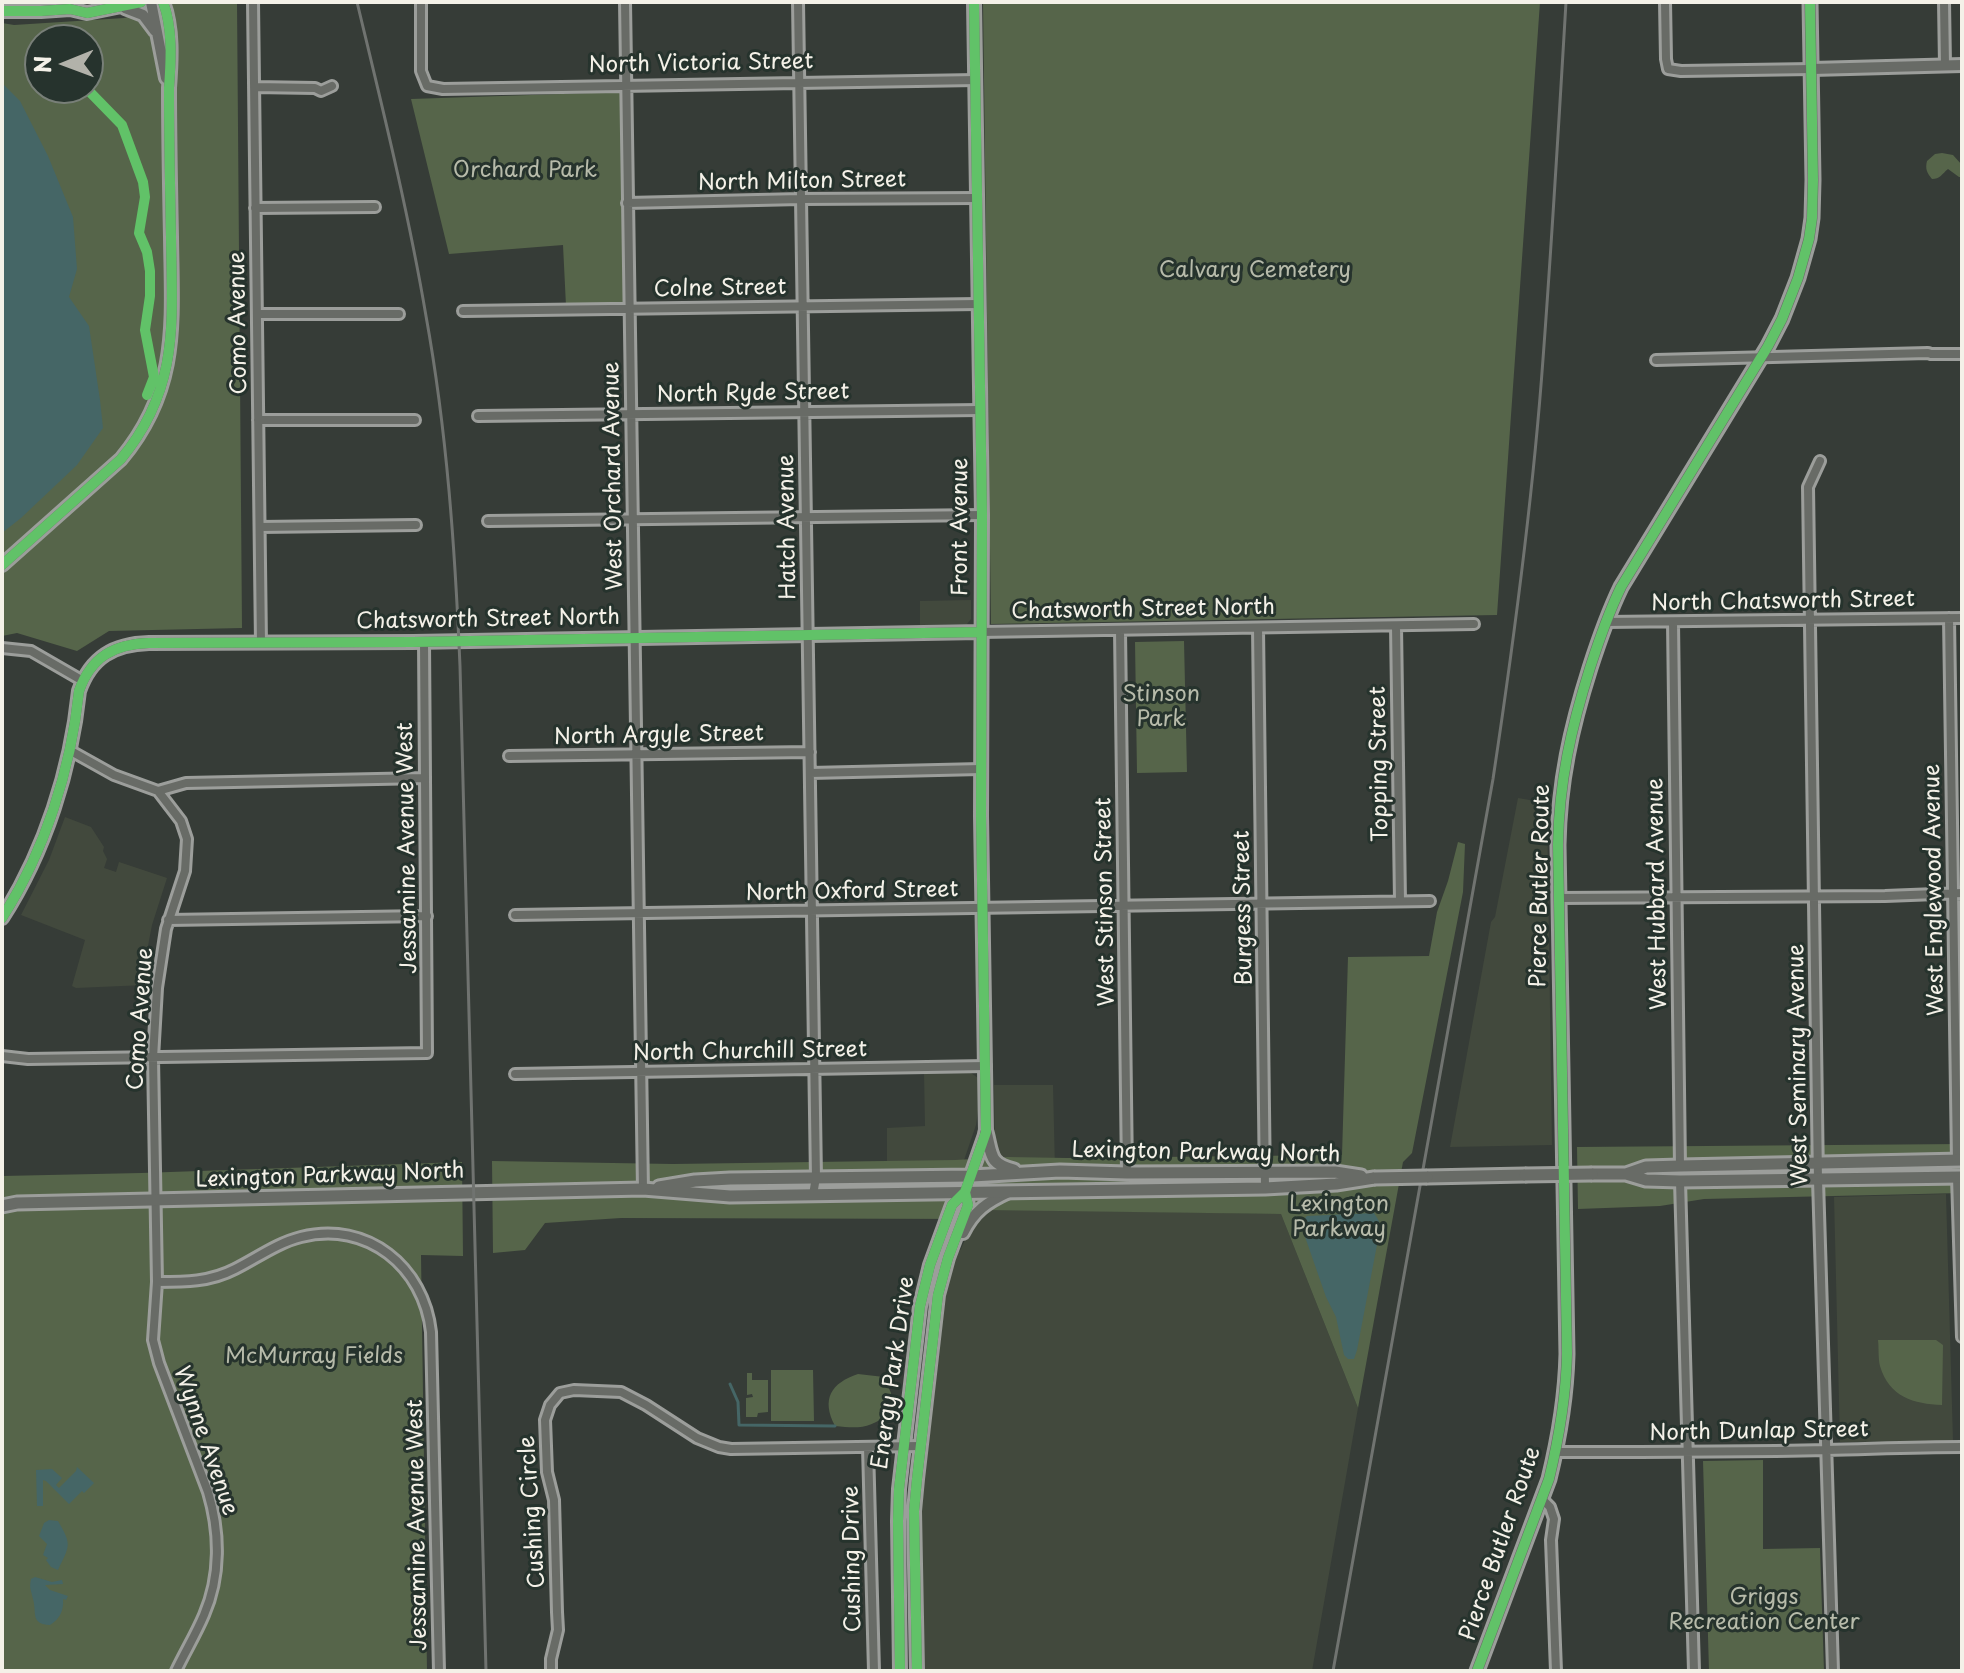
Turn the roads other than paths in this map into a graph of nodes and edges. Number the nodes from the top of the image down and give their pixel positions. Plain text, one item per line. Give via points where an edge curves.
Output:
1 (84, 2) edge
2 (141, 2) edge
3 (151, 2) edge
4 (163, 2) edge
5 (253, 2) edge
6 (421, 2) edge
7 (625, 2) edge
8 (798, 2) edge
9 (974, 2) edge
10 (1665, 2) edge
11 (1810, 2) edge
12 (1944, 2) edge
13 (119, 7) junction
14 (70, 9) junction
15 (2, 11) edge
16 (158, 38) junction
17 (1945, 65) junction
18 (1962, 65) edge
19 (1812, 69) junction
20 (976, 80) junction
21 (800, 82) junction
22 (332, 86) dead end
23 (626, 86) junction
24 (254, 87) junction
25 (169, 88) junction
26 (977, 198) junction
27 (801, 199) junction
28 (627, 203) junction
29 (375, 207) dead end
30 (255, 208) junction
31 (978, 304) junction
32 (803, 306) junction
33 (629, 309) junction
34 (463, 311) dead end
35 (257, 314) junction
36 (399, 314) dead end
37 (1962, 354) edge
38 (1763, 356) junction
39 (1656, 360) dead end
40 (980, 410) junction
41 (805, 411) junction
42 (631, 414) junction
43 (478, 416) dead end
44 (258, 420) junction
45 (415, 420) dead end
46 (1820, 461) dead end
47 (982, 515) junction
48 (806, 517) junction
49 (488, 521) dead end
50 (633, 521) junction
51 (416, 525) dead end
52 (260, 527) junction
53 (2, 565) edge
54 (1949, 618) junction
55 (1962, 618) edge
56 (1811, 619) junction
57 (1605, 622) junction
58 (1673, 622) junction
59 (1474, 624) dead end
60 (1396, 626) junction
61 (1258, 628) junction
62 (1120, 630) junction
63 (980, 632) junction
64 (808, 635) junction
65 (634, 637) junction
66 (424, 642) junction
67 (261, 643) junction
68 (2, 648) edge
69 (83, 681) junction
70 (71, 751) junction
71 (810, 752) junction
72 (636, 754) junction
73 (509, 756) dead end
74 (981, 769) junction
75 (810, 773) junction
76 (425, 778) junction
77 (158, 791) junction
78 (1958, 893) edge
79 (1815, 897) junction
80 (1559, 898) junction
81 (1676, 898) junction
82 (1400, 901) junction
83 (1430, 901) dead end
84 (1263, 904) junction
85 (1124, 905) junction
86 (983, 907) junction
87 (812, 911) junction
88 (638, 913) junction
89 (515, 915) dead end
90 (427, 916) junction
91 (2, 918) edge
92 (168, 920) junction
93 (2, 1056) edge
94 (153, 1058) junction
95 (986, 1066) junction
96 (814, 1068) junction
97 (642, 1072) junction
98 (515, 1074) dead end
99 (986, 1132) junction
100 (1959, 1160) edge
101 (1818, 1162) junction
102 (1680, 1166) junction
103 (1265, 1171) junction
104 (1027, 1173) junction
105 (1127, 1173) junction
106 (1626, 1174) junction
107 (972, 1176) junction
108 (816, 1177) junction
109 (1960, 1177) edge
110 (1374, 1178) junction
111 (1818, 1180) junction
112 (1680, 1181) junction
113 (1265, 1188) junction
114 (643, 1189) junction
115 (965, 1192) junction
116 (1010, 1192) junction
117 (813, 1195) junction
118 (156, 1200) junction
119 (2, 1203) edge
120 (157, 1215) joint
121 (950, 1251) junction
122 (157, 1282) junction
123 (1962, 1337) edge
124 (904, 1446) junction
125 (920, 1446) junction
126 (868, 1447) junction
127 (1962, 1447) edge
128 (1827, 1450) junction
129 (1556, 1452) junction
130 (1689, 1452) junction
131 (1542, 1499) junction
132 (176, 1671) edge
133 (439, 1671) edge
134 (551, 1671) edge
135 (874, 1671) edge
136 (900, 1671) edge
137 (917, 1671) edge
138 (1477, 1671) edge
139 (1556, 1671) edge
140 (1694, 1671) edge
141 (1833, 1671) edge

1 - 14 street
2 - 13 street
3 - 16 street
4 - 25 street
5 - 24 street, Como Avenue
6 - 23 street, North Victoria Street via 421,71 427,86
7 - 23 street, West Orchard Avenue
8 - 21 street, Hatch Avenue
9 - 20 street, Front Avenue
10 - 19 street via 1668,69
11 - 19 main road, Pierce Butler Route
12 - 17 street
13 - 14 street via 87,13
13 - 16 street via 143,15
14 - 15 street
16 - 25 street
17 - 18 street
17 - 19 street
19 - 38 main road, Pierce Butler Route via 1809,239 1790,299
20 - 21 street, North Victoria Street
20 - 26 street, Front Avenue
21 - 23 street, North Victoria Street
21 - 27 street, Hatch Avenue
22 - 24 street via 321,91
23 - 28 street, West Orchard Avenue
24 - 30 street, Como Avenue
25 - 53 street via 172,321 162,387 121,459
26 - 27 street, North Milton Street
26 - 31 street, Front Avenue
27 - 28 street, North Milton Street
27 - 32 street, Hatch Avenue
28 - 33 street, West Orchard Avenue
29 - 30 street
30 - 35 street, Como Avenue
31 - 32 street, Colne Street
31 - 40 street, Front Avenue
32 - 33 street, Colne Street
32 - 41 street, Hatch Avenue
33 - 34 street, Colne Street
33 - 42 street, West Orchard Avenue
35 - 36 street
35 - 44 street, Como Avenue
37 - 38 street
38 - 39 street
38 - 57 main road, Pierce Butler Route
40 - 41 street, North Ryde Street
40 - 47 street, Front Avenue
41 - 42 street, North Ryde Street
41 - 48 street, Hatch Avenue
42 - 43 street, North Ryde Street
42 - 50 street, West Orchard Avenue
44 - 45 street
44 - 52 street, Como Avenue
46 - 56 street, West Seminary Avenue via 1808,487
47 - 48 street
47 - 63 street, Front Avenue
48 - 50 street
48 - 64 street, Hatch Avenue
49 - 50 street
50 - 65 street, West Orchard Avenue
51 - 52 street
52 - 67 street, Como Avenue
54 - 55 street, North Chatsworth Street
54 - 56 street, North Chatsworth Street
54 - 78 street, West Englewood Avenue
56 - 58 street, North Chatsworth Street
56 - 79 street, West Seminary Avenue
57 - 58 street, North Chatsworth Street
57 - 80 main road, Pierce Butler Route via 1565,760
58 - 81 street, West Hubbard Avenue
59 - 60 street, Chatsworth Street North
60 - 61 street, Chatsworth Street North
60 - 82 street, Topping Street
61 - 62 street, Chatsworth Street North
61 - 84 street, Burgess Street
62 - 63 street, Chatsworth Street North
62 - 85 street, West Stinson Street
63 - 64 street, Chatsworth Street North
63 - 74 street, Front Avenue
64 - 65 street, Chatsworth Street North
64 - 71 street, Hatch Avenue
65 - 66 street, Chatsworth Street North
65 - 72 street, West Orchard Avenue
66 - 67 street, Chatsworth Street North
66 - 76 street, Jessamine Avenue West
67 - 69 street, Chatsworth Street North via 134,643 105,654
68 - 69 street via 31,651
69 - 70 street
70 - 77 street
70 - 91 street via 33,860
71 - 72 street, North Argyle Street
71 - 75 street, Hatch Avenue
72 - 73 street, North Argyle Street
72 - 88 street, West Orchard Avenue
74 - 75 street
74 - 86 street, Front Avenue
75 - 87 street, Hatch Avenue
76 - 77 street via 186,783
76 - 90 street, Jessamine Avenue West
77 - 92 street, Como Avenue via 181,821 187,839 185,871
78 - 79 street
78 - 100 street, West Englewood Avenue
79 - 81 street
79 - 101 street, West Seminary Avenue
80 - 81 street
80 - 129 main road, Pierce Butler Route via 1567,1363
81 - 102 street, West Hubbard Avenue
82 - 83 street, North Oxford Street
82 - 84 street, North Oxford Street
84 - 85 street, North Oxford Street
84 - 103 street, Burgess Street
85 - 86 street, North Oxford Street
85 - 105 street, West Stinson Street
86 - 87 street, North Oxford Street
86 - 95 street, Front Avenue
87 - 88 street, North Oxford Street
87 - 96 street, Hatch Avenue
88 - 89 street, North Oxford Street
88 - 97 street, West Orchard Avenue
90 - 92 street
90 - 94 street, Jessamine Avenue West via 427,1053
92 - 94 street, Como Avenue
93 - 94 street
94 - 118 street, Como Avenue
95 - 96 street, North Churchill Street
95 - 99 street, Front Avenue
96 - 97 street, North Churchill Street
96 - 108 street, Hatch Avenue
97 - 98 street, North Churchill Street
97 - 114 street, West Orchard Avenue
99 - 104 main road via 997,1164
99 - 107 street, Front Avenue
100 - 101 main road
101 - 102 main road
101 - 111 street, West Seminary Avenue
102 - 106 main road
103 - 105 main road, Lexington Parkway North
103 - 110 main road, Lexington Parkway North
103 - 113 street, Burgess Street
104 - 105 main road, Lexington Parkway North
104 - 107 main road, Lexington Parkway North
106 - 110 main road, bridge
106 - 112 main road
107 - 108 main road, Lexington Parkway North
107 - 115 street, Front Avenue
108 - 114 main road, Lexington Parkway North via 695,1181
108 - 117 street, Hatch Avenue
109 - 111 main road
109 - 123 street
110 - 113 main road, Lexington Parkway North
111 - 112 main road
111 - 128 street, West Seminary Avenue
112 - 130 street
113 - 116 main road, Lexington Parkway North
114 - 117 main road, Lexington Parkway North
114 - 118 main road, Lexington Parkway North
115 - 116 main road, Lexington Parkway North
115 - 117 main road, Lexington Parkway North
115 - 121 street, Energy Park Drive via 968,1205
115 - 124 street, Energy Park Drive via 952,1205 923,1291
116 - 121 street via 975,1213
118 - 119 main road, Lexington Parkway North
118 - 120 street, Como Avenue
120 - 122 street, Wynne Avenue
121 - 125 street, Energy Park Drive via 938,1295
122 - 132 street, Wynne Avenue via 153,1340 214,1511 218,1549 205,1612
122 - 133 street, Jessamine Avenue West via 216,1277 282,1243 327,1234 382,1249 418,1286 431,1332
124 - 125 street, Cushing Circle
124 - 126 street, Cushing Circle
124 - 136 street, Energy Park Drive via 898,1521
125 - 137 street, Energy Park Drive via 914,1511
126 - 134 street, Cushing Circle via 719,1447 621,1392 560,1393 545,1420 554,1500 558,1630
126 - 135 street, Cushing Drive
127 - 128 street, North Dunlap Street
128 - 130 street, North Dunlap Street
128 - 141 street, West Seminary Avenue
129 - 130 street, North Dunlap Street
129 - 131 main road, Pierce Butler Route
130 - 140 street
131 - 138 main road, Pierce Butler Route
131 - 139 street via 1554,1519

